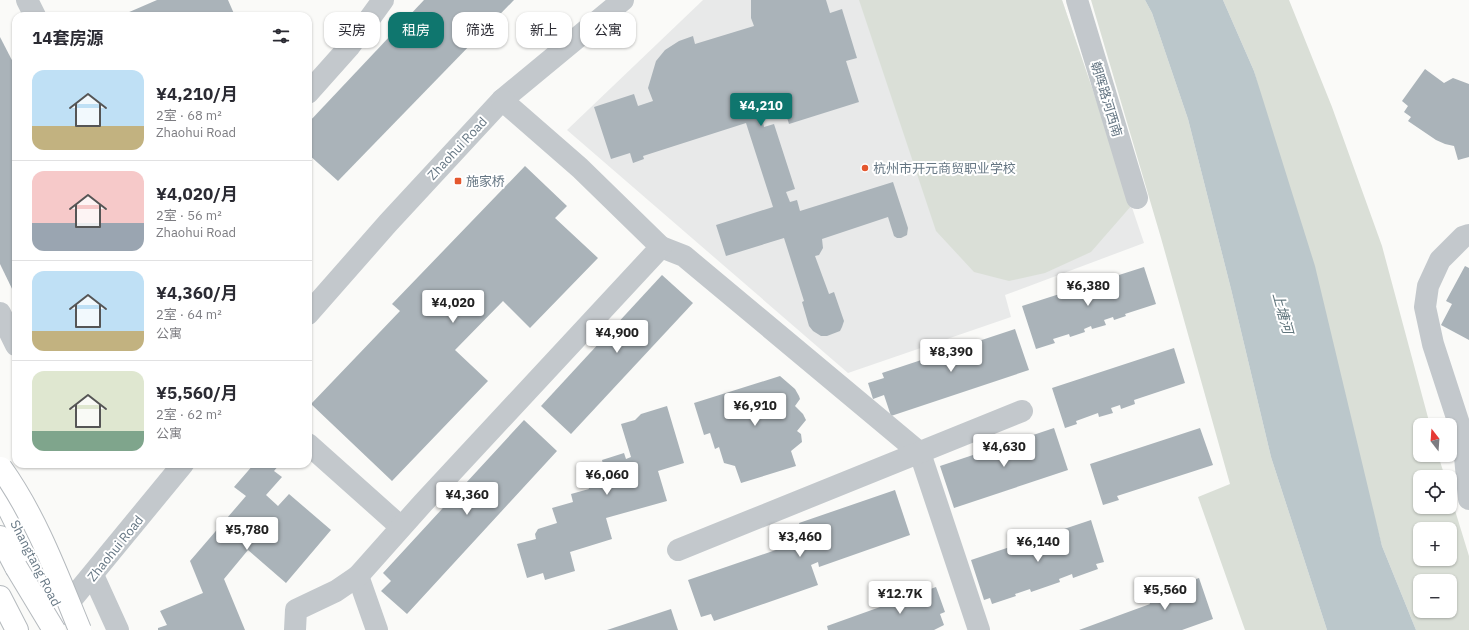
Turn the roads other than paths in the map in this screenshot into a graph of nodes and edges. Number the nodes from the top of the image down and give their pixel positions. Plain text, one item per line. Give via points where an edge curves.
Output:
1 (27, 0) edge
2 (383, 0) edge
3 (623, 0) edge
4 (1077, 0) edge
5 (32, 12) edge
6 (312, 89) edge
7 (502, 100) junction
8 (1137, 198) dead end
9 (1469, 235) edge
10 (662, 247) junction
11 (312, 309) edge
12 (0, 313) edge
13 (12, 337) edge
14 (1022, 411) dead end
15 (1466, 434) edge
16 (312, 448) edge
17 (920, 453) junction
18 (0, 466) edge
19 (180, 468) edge
20 (0, 491) edge
21 (1469, 499) edge
22 (401, 527) junction
23 (0, 537) edge
24 (678, 550) dead end
25 (93, 575) junction
26 (358, 576) junction
27 (0, 597) edge
28 (58, 622) edge
29 (17, 630) edge
30 (46, 630) edge
31 (80, 630) edge
32 (118, 630) edge
33 (295, 630) edge
34 (377, 630) edge
35 (979, 630) edge

1 - 5 street
2 - 6 street via 349,47
3 - 7 street, Zhaohui Road
4 - 8 street, 朝晖路河西南
7 - 10 street via 580,168
7 - 11 street, Zhaohui Road
9 - 15 street via 1463,237 1440,260 1428,286 1426,307 1433,344
10 - 17 street via 684,256
10 - 22 street
12 - 13 street
14 - 17 street
15 - 21 street
16 - 22 street
17 - 24 street
17 - 35 street
18 - 31 main road, bridge via 14,486 52,560
19 - 25 street, Zhaohui Road
20 - 28 main road, Shangtang Road
22 - 26 street
23 - 28 main road, bridge via 16,567
25 - 28 street, Zhaohui Road
25 - 32 street
26 - 33 street via 336,591 296,610
26 - 34 street
27 - 29 main road
28 - 30 street, Zhaohui Road

